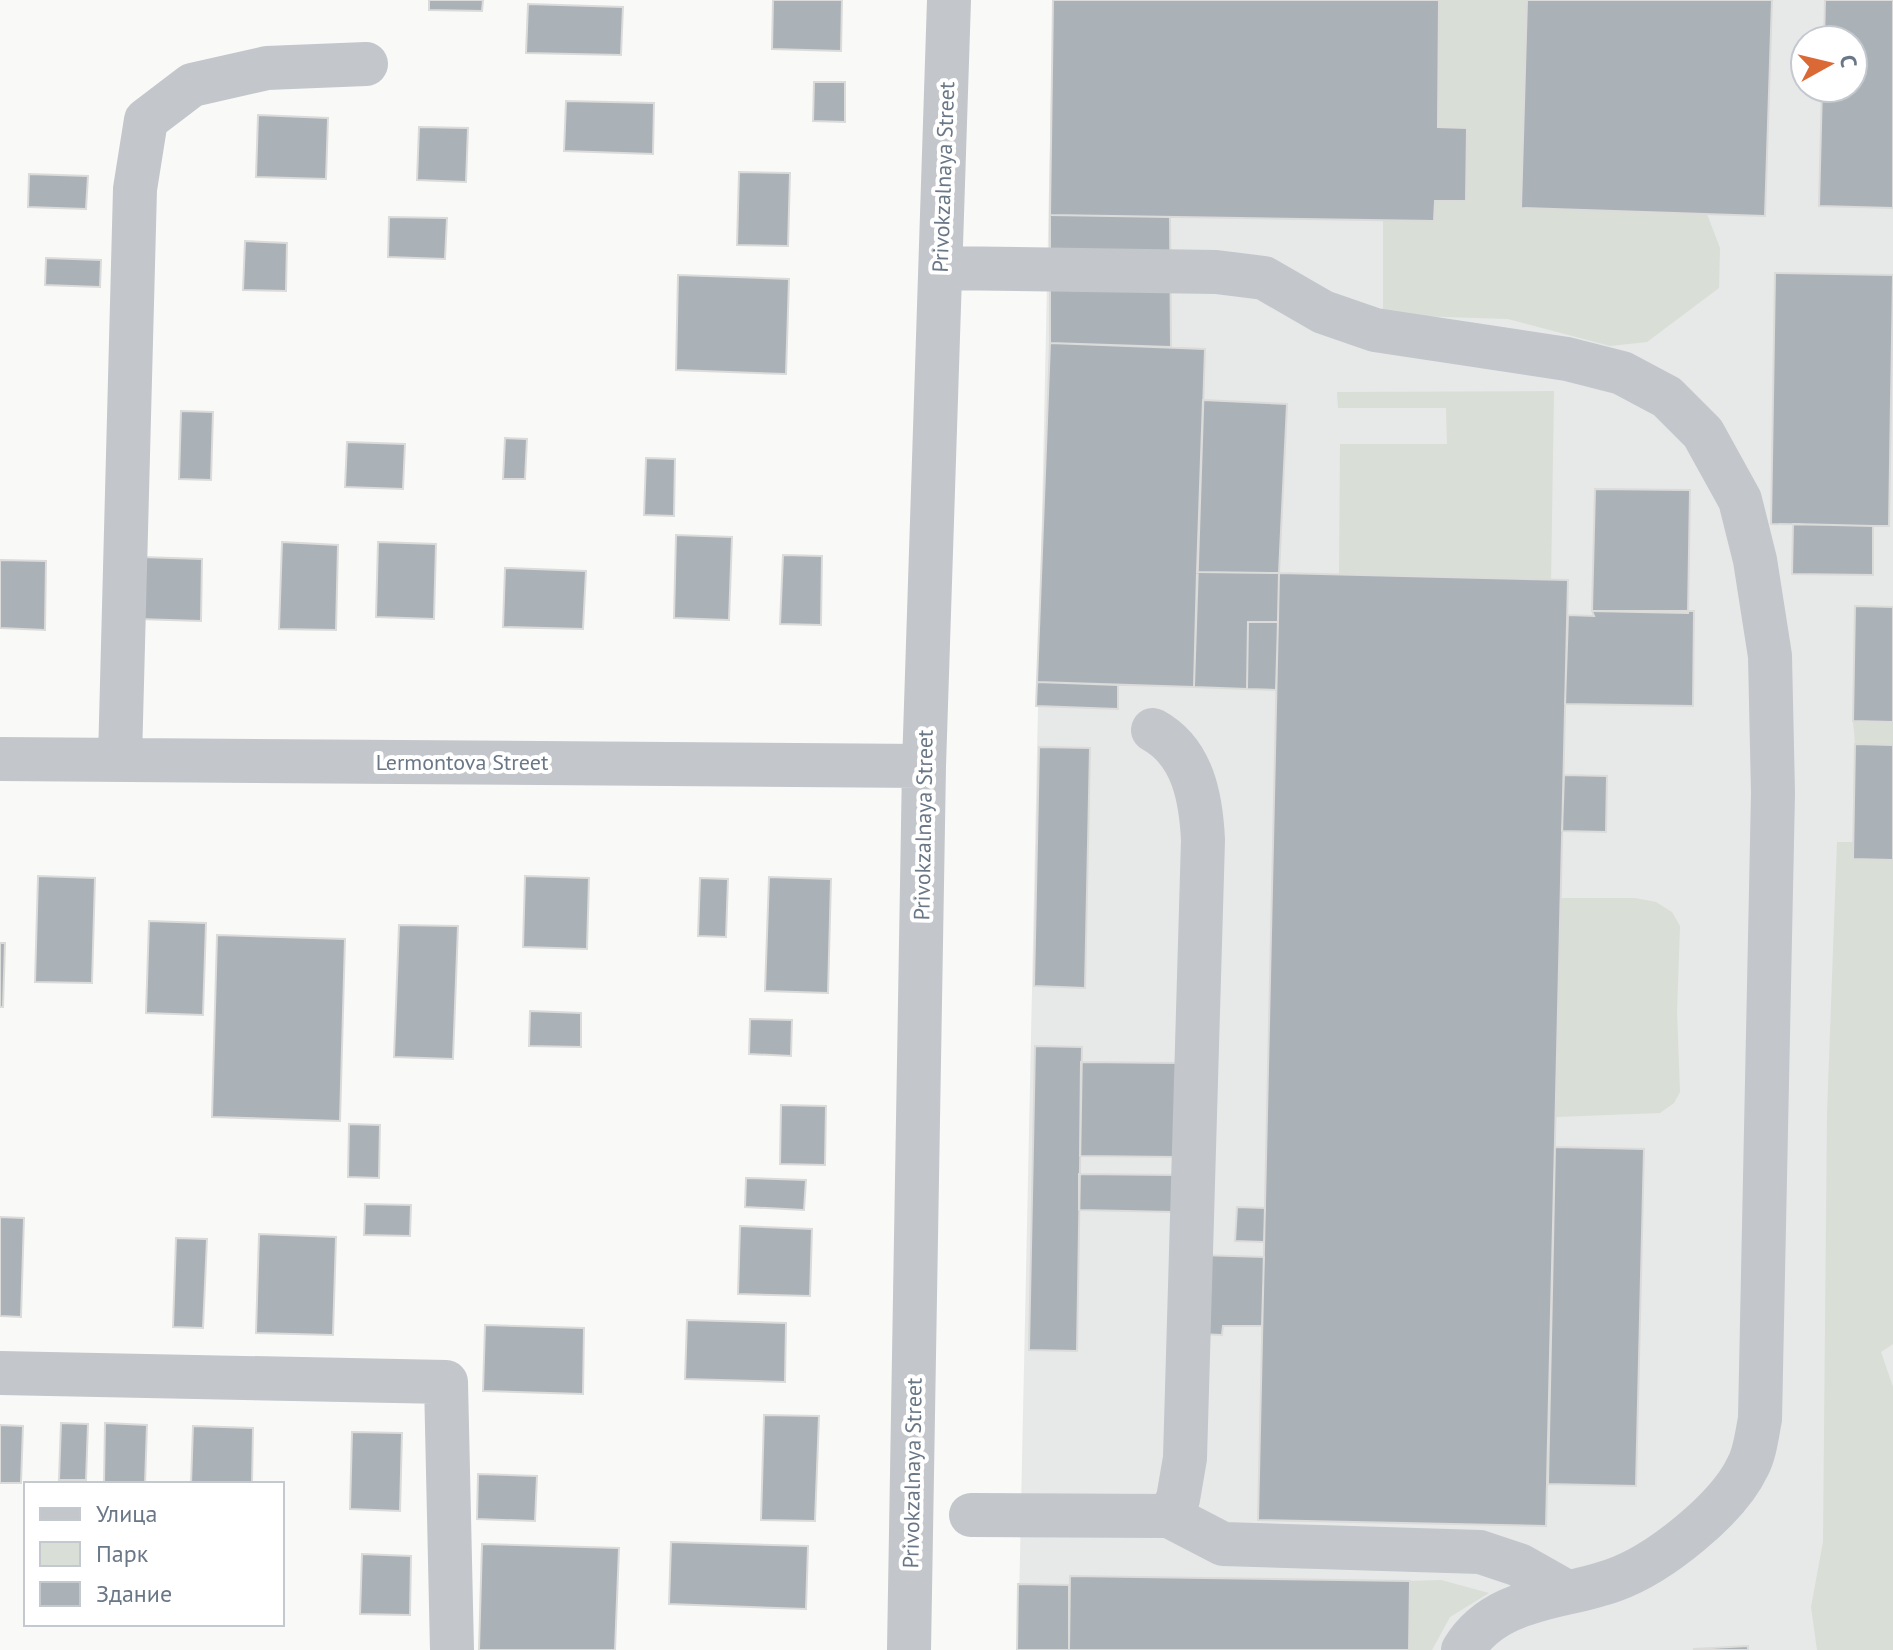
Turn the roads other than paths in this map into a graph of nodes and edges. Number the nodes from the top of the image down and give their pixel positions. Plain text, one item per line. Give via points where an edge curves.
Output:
1 (949, 0) edge
2 (366, 64) dead end
3 (941, 268) junction
4 (1153, 730) dead end
5 (0, 759) edge
6 (120, 759) junction
7 (924, 766) junction
8 (0, 1373) edge
9 (971, 1515) dead end
10 (1169, 1516) junction
11 (1565, 1591) junction
12 (452, 1650) edge
13 (909, 1650) edge
14 (1463, 1650) edge

1 - 3 street, Privokzalnaya Street
2 - 6 street via 267,68 192,85 146,120 135,189
3 - 7 street, Privokzalnaya Street
3 - 11 street via 1216,272 1264,278 1323,312 1375,330 1567,359 1622,373 1667,397 1703,433 1740,500 1770,656 1773,793 1760,1419 1749,1466 1719,1506 1672,1547 1615,1579
4 - 10 street via 1171,740 1187,764 1201,804 1203,840 1185,1458 1178,1499
5 - 6 street, Lermontova Street
6 - 7 street, Lermontova Street
7 - 13 street, Privokzalnaya Street
8 - 12 street via 446,1382
9 - 10 street
10 - 11 street via 1223,1544 1480,1552 1519,1565
11 - 14 street via 1492,1619

